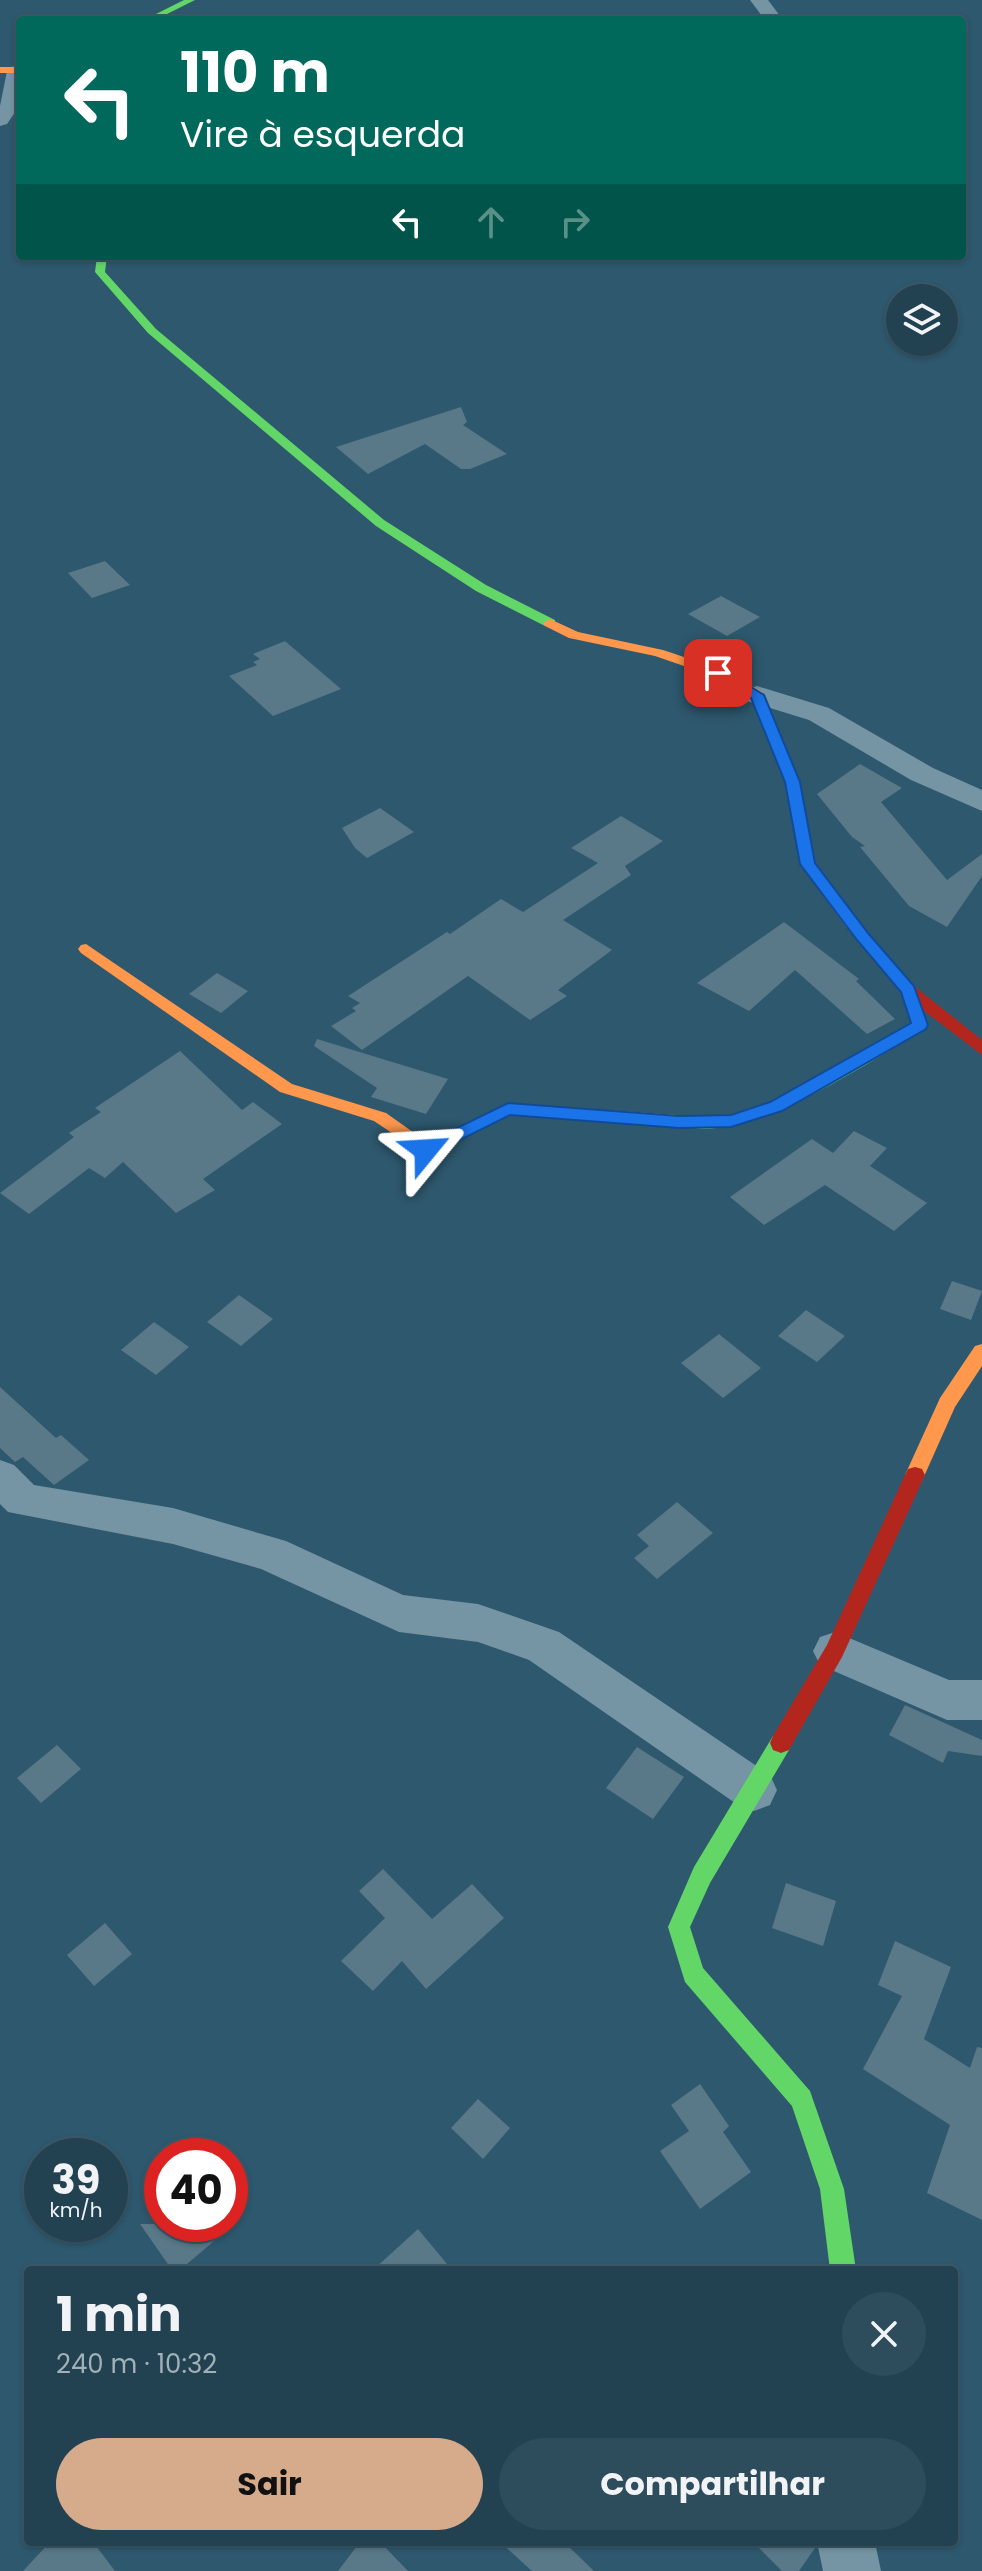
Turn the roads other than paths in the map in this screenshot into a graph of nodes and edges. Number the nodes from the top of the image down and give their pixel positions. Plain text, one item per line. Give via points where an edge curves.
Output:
1 (191, 0) edge
2 (157, 16) edge
3 (12, 70) edge
4 (6, 120) edge
5 (102, 260) edge
6 (757, 695) junction
7 (982, 802) edge
8 (86, 949) dead end
9 (908, 990) junction
10 (982, 1049) edge
11 (982, 1351) edge
12 (0, 1477) edge
13 (835, 1651) junction
14 (982, 1700) edge
15 (754, 1790) junction
16 (842, 2266) edge
17 (847, 2546) edge
18 (852, 2571) edge

1 - 2 street
3 - 4 street via 16,92
5 - 6 street via 100,272 152,331 380,523 481,588 574,635 658,653 718,673
6 - 7 street via 819,714
6 - 9 street via 793,782 807,864
8 - 9 street via 286,1088 380,1117 426,1150 508,1109 731,1121 776,1106 920,1025
9 - 10 street
11 - 13 street via 947,1403
12 - 15 street via 23,1500 173,1526 271,1554 399,1613 478,1623 544,1646
13 - 14 street via 947,1700
13 - 15 street
15 - 16 street via 702,1875 679,1927 693,1974 802,2099 832,2189
17 - 18 street

